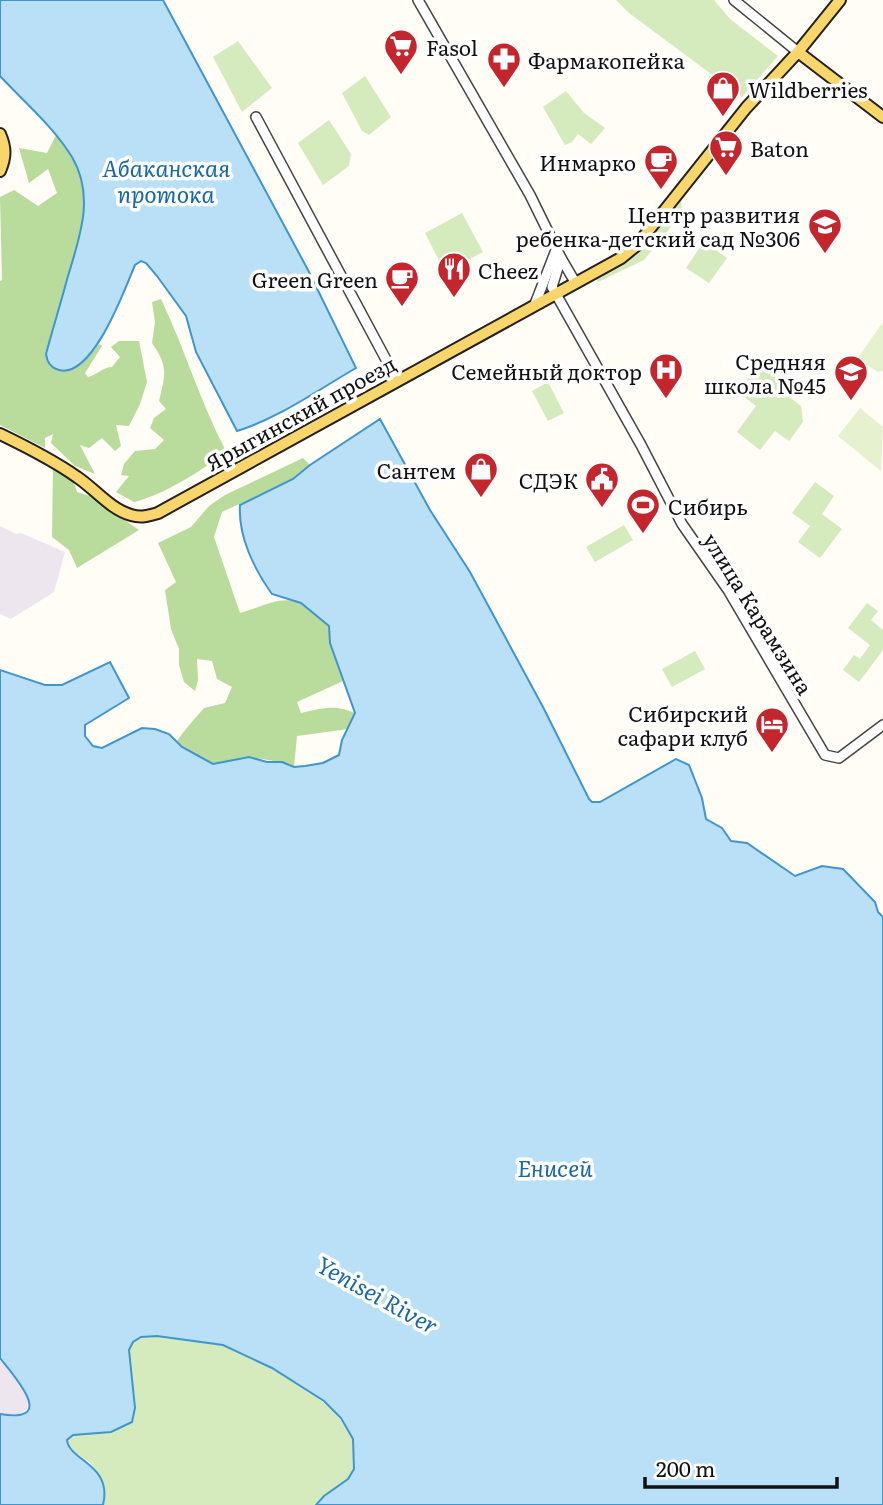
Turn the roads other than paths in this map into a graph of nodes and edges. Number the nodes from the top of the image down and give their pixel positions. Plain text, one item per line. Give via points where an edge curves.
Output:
1 (418, 0) edge
2 (734, 0) edge
3 (840, 0) edge
4 (798, 52) junction
5 (256, 117) dead end
6 (883, 117) edge
7 (0, 134) edge
8 (0, 171) edge
9 (558, 254) junction
10 (575, 282) junction
11 (556, 293) junction
12 (535, 304) junction
13 (397, 380) junction
14 (0, 434) edge
15 (883, 725) edge

1 - 9 street via 530,195
2 - 4 street
3 - 4 main road, Ярыгинский проезд
4 - 6 main road
4 - 10 main road, Ярыгинский проезд via 746,108 637,245
5 - 13 street
7 - 8 main road via 5,160
9 - 10 street
9 - 11 street via 552,284
9 - 12 street
10 - 11 main road, Ярыгинский проезд
11 - 12 main road, Ярыгинский проезд
11 - 15 street, улица Карамзина via 681,524 728,590 825,755 839,758
12 - 13 main road, Ярыгинский проезд
13 - 14 main road, Ярыгинский проезд via 158,513 143,517 118,509 69,471

